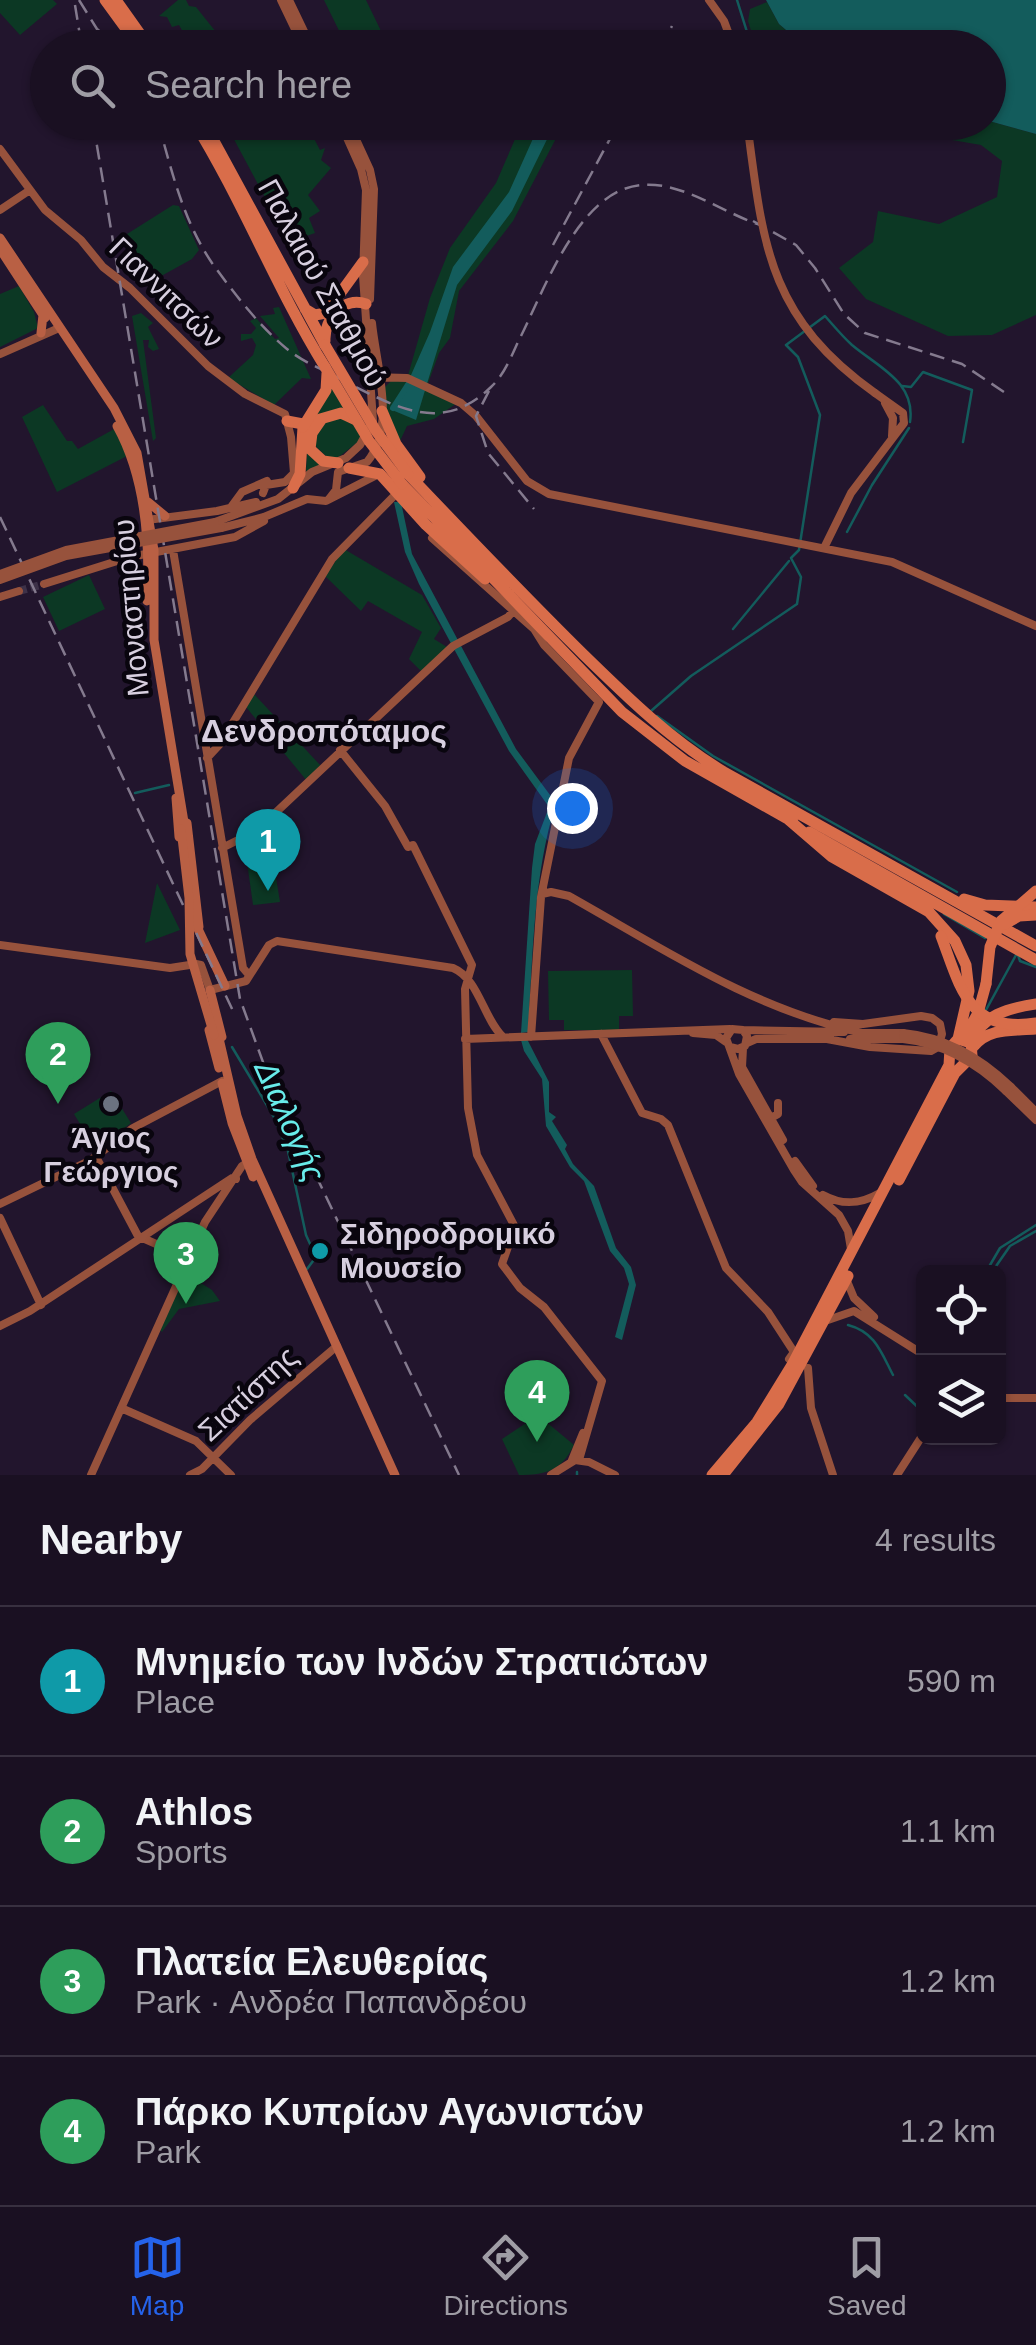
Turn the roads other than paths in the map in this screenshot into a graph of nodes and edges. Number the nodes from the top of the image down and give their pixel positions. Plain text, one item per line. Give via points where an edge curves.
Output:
1 (105, 0) edge
2 (116, 0) edge
3 (280, 0) edge
4 (289, 0) edge
5 (709, 0) edge
6 (127, 30) edge
7 (137, 30) edge
8 (295, 30) edge
9 (303, 30) edge
10 (727, 30) edge
11 (204, 140) edge
12 (214, 140) edge
13 (348, 140) edge
14 (356, 140) edge
15 (749, 140) edge
16 (0, 149) edge
17 (30, 190) junction
18 (0, 210) edge
19 (0, 238) edge
20 (0, 249) edge
21 (363, 262) junction
22 (366, 304) junction
23 (42, 312) junction
24 (299, 312) junction
25 (55, 327) junction
26 (38, 335) junction
27 (326, 345) junction
28 (0, 354) edge
29 (377, 362) junction
30 (325, 367) junction
31 (375, 376) junction
32 (402, 377) junction
33 (380, 390) junction
34 (382, 411) junction
35 (326, 416) junction
36 (362, 418) junction
37 (288, 422) junction
38 (343, 465) junction
39 (319, 470) junction
40 (300, 476) junction
41 (405, 479) junction
42 (336, 482) junction
43 (354, 486) junction
44 (261, 489) junction
45 (394, 496) junction
46 (147, 499) junction
47 (312, 499) junction
48 (329, 499) junction
49 (274, 500) junction
50 (255, 505) junction
51 (227, 509) junction
52 (197, 512) junction
53 (271, 514) junction
54 (165, 516) junction
55 (147, 520) junction
56 (218, 525) junction
57 (832, 533) junction
58 (196, 545) junction
59 (831, 550) junction
60 (152, 556) junction
61 (0, 577) edge
62 (44, 584) tunnel mouth
63 (19, 591) tunnel mouth
64 (0, 596) edge
65 (519, 610) junction
66 (1036, 626) edge
67 (534, 628) junction
68 (582, 653) junction
69 (586, 676) junction
70 (340, 750) junction
71 (207, 758) junction
72 (178, 797) junction
73 (789, 820) junction
74 (222, 848) junction
75 (900, 870) junction
76 (1036, 892) edge
77 (542, 894) junction
78 (913, 902) junction
79 (1036, 904) edge
80 (1036, 915) edge
81 (995, 934) junction
82 (0, 945) edge
83 (1036, 946) edge
84 (1036, 960) edge
85 (191, 965) junction
86 (249, 974) junction
87 (468, 978) junction
88 (224, 986) junction
89 (210, 990) junction
90 (1036, 1004) edge
91 (814, 1021) junction
92 (1036, 1026) edge
93 (732, 1029) junction
94 (743, 1030) junction
95 (674, 1031) junction
96 (862, 1033) junction
97 (216, 1034) junction
98 (601, 1034) junction
99 (530, 1035) junction
100 (903, 1036) junction
101 (503, 1037) junction
102 (465, 1039) junction
103 (828, 1040) junction
104 (966, 1042) junction
105 (728, 1044) junction
106 (745, 1045) junction
107 (222, 1054) junction
108 (950, 1055) junction
109 (964, 1062) junction
110 (219, 1068) junction
111 (222, 1081) junction
112 (1009, 1089) junction
113 (1036, 1112) edge
114 (769, 1115) junction
115 (1036, 1120) edge
116 (96, 1157) junction
117 (250, 1163) junction
118 (237, 1177) junction
119 (884, 1191) junction
120 (0, 1204) edge
121 (0, 1218) edge
122 (141, 1238) junction
123 (188, 1258) junction
124 (850, 1259) junction
125 (847, 1279) junction
126 (41, 1304) junction
127 (825, 1321) junction
128 (0, 1326) edge
129 (328, 1335) junction
130 (916, 1346) edge
131 (334, 1347) junction
132 (916, 1347) edge
133 (808, 1368) dead end
134 (1006, 1397) edge
135 (1036, 1398) edge
136 (121, 1408) junction
137 (917, 1445) edge
138 (214, 1454) junction
139 (576, 1460) junction
140 (92, 1475) edge
141 (190, 1475) edge
142 (231, 1475) edge
143 (392, 1475) edge
144 (552, 1475) edge
145 (615, 1475) edge
146 (704, 1475) edge
147 (712, 1475) edge
148 (723, 1475) edge
149 (833, 1475) edge
150 (898, 1475) edge

1 - 6 highway
2 - 7 highway
3 - 8 street
4 - 9 street
5 - 10 street
11 - 24 highway, Παλαιού Σταθμού
12 - 24 highway, Παλαιού Σταθμού
13 - 21 street via 365,182
14 - 29 street via 374,189 369,277
15 - 57 street, bridge via 763,238 785,298 817,344 894,418 886,449 844,504
16 - 17 street, Γιαννιτσών
17 - 18 street
17 - 37 street, Γιαννιτσών via 211,369
19 - 25 main road, Μοναστηρίου
20 - 23 main road, Μοναστηρίου
21 - 22 street
21 - 24 highway via 326,313
22 - 27 highway via 340,307 324,331
22 - 31 street
23 - 25 main road, Μοναστηρίου
23 - 26 main road
24 - 27 highway, Παλαιού Σταθμού
24 - 30 highway, Παλαιού Σταθμού
25 - 26 street
25 - 46 main road, Μοναστηρίου via 129,434
25 - 55 main road, Μοναστηρίου via 124,440
26 - 28 street
27 - 36 highway, Παλαιού Σταθμού, bridge
29 - 31 street
29 - 32 street
30 - 36 highway, Παλαιού Σταθμού, bridge
30 - 40 highway, bridge via 326,390 303,426
31 - 32 street
31 - 33 street
31 - 38 street via 374,421
32 - 33 street
32 - 59 street via 467,407 525,479 546,493
33 - 34 street
34 - 38 street via 373,455 362,466
34 - 68 highway via 407,462
35 - 36 highway
35 - 37 highway
35 - 38 highway via 314,428 310,447 323,460
36 - 41 highway, bridge
37 - 40 street
38 - 39 street
38 - 42 street
38 - 65 highway via 380,474
39 - 40 street
39 - 42 street
40 - 44 street
40 - 47 street
40 - 49 street
41 - 65 highway
41 - 68 highway
42 - 43 street
42 - 48 street
43 - 45 street via 374,476
43 - 48 street
44 - 49 street
44 - 50 street
44 - 51 street via 242,492
45 - 65 street via 455,560
45 - 71 street via 332,558
46 - 54 main road
46 - 55 main road, Μοναστηρίου
47 - 48 street
47 - 53 street
49 - 50 street
50 - 51 street
50 - 56 street
51 - 52 street
52 - 54 street
52 - 58 street via 179,532
53 - 56 street
53 - 58 street via 240,536
54 - 55 street
55 - 60 main road, Μοναστηρίου
56 - 61 street, bridge via 66,556
57 - 59 street
57 - 59 street
58 - 60 street
59 - 66 street via 905,566
60 - 62 street
60 - 71 street
60 - 72 main road, Μοναστηρίου via 154,640
63 - 64 street
65 - 67 street
65 - 69 highway
65 - 70 street via 455,645
67 - 69 highway
67 - 77 street via 599,702 569,758
68 - 75 highway via 699,756
69 - 73 highway via 685,761
70 - 74 street via 256,831
70 - 87 street via 410,846 469,956
71 - 74 street
72 - 88 main road via 200,934
72 - 97 main road, Μοναστηρίου, bridge via 190,948
73 - 78 highway via 838,861
73 - 84 highway
74 - 86 street
75 - 79 highway via 975,903
75 - 83 highway
76 - 81 highway, bridge via 1005,916
77 - 91 street via 569,896 730,986
77 - 99 street
78 - 92 highway, bridge via 942,936 968,1001 996,1020
78 - 104 highway via 944,926 966,965
80 - 81 highway, bridge via 1015,918
81 - 104 highway, bridge
82 - 85 street via 170,968
85 - 89 street via 201,965
85 - 110 main road
86 - 87 street via 279,940 453,968
86 - 88 street via 246,981
87 - 101 street
87 - 102 street
88 - 89 street
89 - 107 main road
90 - 104 highway via 988,1020
91 - 96 street
91 - 103 street via 863,1024 927,1016 942,1030 940,1044 930,1051
92 - 104 highway
93 - 94 street
93 - 95 street
93 - 105 street
94 - 96 street
94 - 106 street
95 - 98 street
95 - 105 street via 716,1035
96 - 100 street
97 - 107 main road, Μοναστηρίου
97 - 110 main road, Μοναστηρίου
98 - 99 street
98 - 146 street via 641,1111 670,1129 726,1268 794,1352 750,1421
99 - 101 street
100 - 103 street
100 - 112 street, bridge via 948,1051
101 - 102 street
102 - 139 street via 476,1153 515,1226 502,1264 602,1381
103 - 106 street via 756,1038
104 - 108 highway via 951,1045
104 - 109 highway via 972,1056
105 - 106 street
105 - 114 street via 739,1074
106 - 114 street via 742,1066
107 - 117 main road, Μοναστηρίου
108 - 109 highway
108 - 119 highway
109 - 125 highway
110 - 111 main road, Μοναστηρίου
111 - 116 street via 133,1128
111 - 117 main road, Μοναστηρίου
112 - 113 street
112 - 115 street
114 - 119 street via 804,1175 828,1198 858,1202
114 - 124 street via 802,1182 840,1215
116 - 120 street
116 - 122 street
117 - 118 street
117 - 129 main road
117 - 129 main road, Μοναστηρίου
118 - 122 street
118 - 123 street
119 - 124 highway
121 - 126 street
122 - 123 street
122 - 126 street
123 - 136 street
124 - 147 highway via 770,1404
125 - 127 highway
125 - 130 street via 864,1310
126 - 128 street
127 - 132 street via 854,1311
127 - 148 highway via 778,1404
129 - 131 main road
131 - 138 street, Σιατίστης
131 - 143 main road
133 - 149 street via 811,1408
134 - 135 street
136 - 138 street
136 - 140 street
137 - 150 street
138 - 141 street, Σιατίστης
138 - 142 street
139 - 144 street
139 - 145 street

